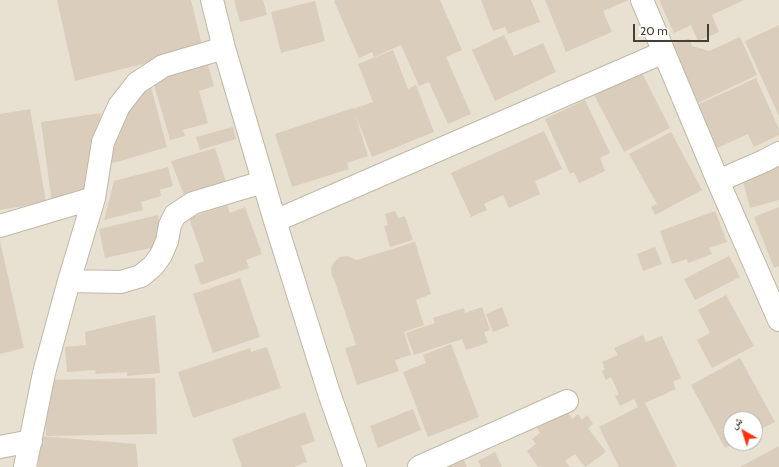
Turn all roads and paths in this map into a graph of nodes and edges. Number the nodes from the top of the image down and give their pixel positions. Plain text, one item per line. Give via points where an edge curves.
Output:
1 (212, 0) edge
2 (642, 0) edge
3 (224, 48) junction
4 (664, 52) junction
5 (779, 153) edge
6 (718, 181) junction
7 (263, 182) junction
8 (94, 198) junction
9 (275, 221) junction
10 (0, 226) edge
11 (69, 280) junction
12 (779, 320) edge
13 (567, 401) dead end
14 (31, 441) junction
15 (0, 446) edge
16 (25, 467) edge
17 (355, 467) edge
18 (419, 467) edge

1 - 3 street
2 - 4 street
3 - 7 street
3 - 8 street via 163,66 137,84 119,106 103,142
4 - 6 street
4 - 9 street
5 - 6 street
6 - 12 street
7 - 9 street
7 - 11 street via 193,203 175,215 161,255 141,276 121,282
8 - 10 street
8 - 11 street
9 - 17 street
11 - 14 street via 44,373
13 - 18 street
14 - 15 street
14 - 16 street

